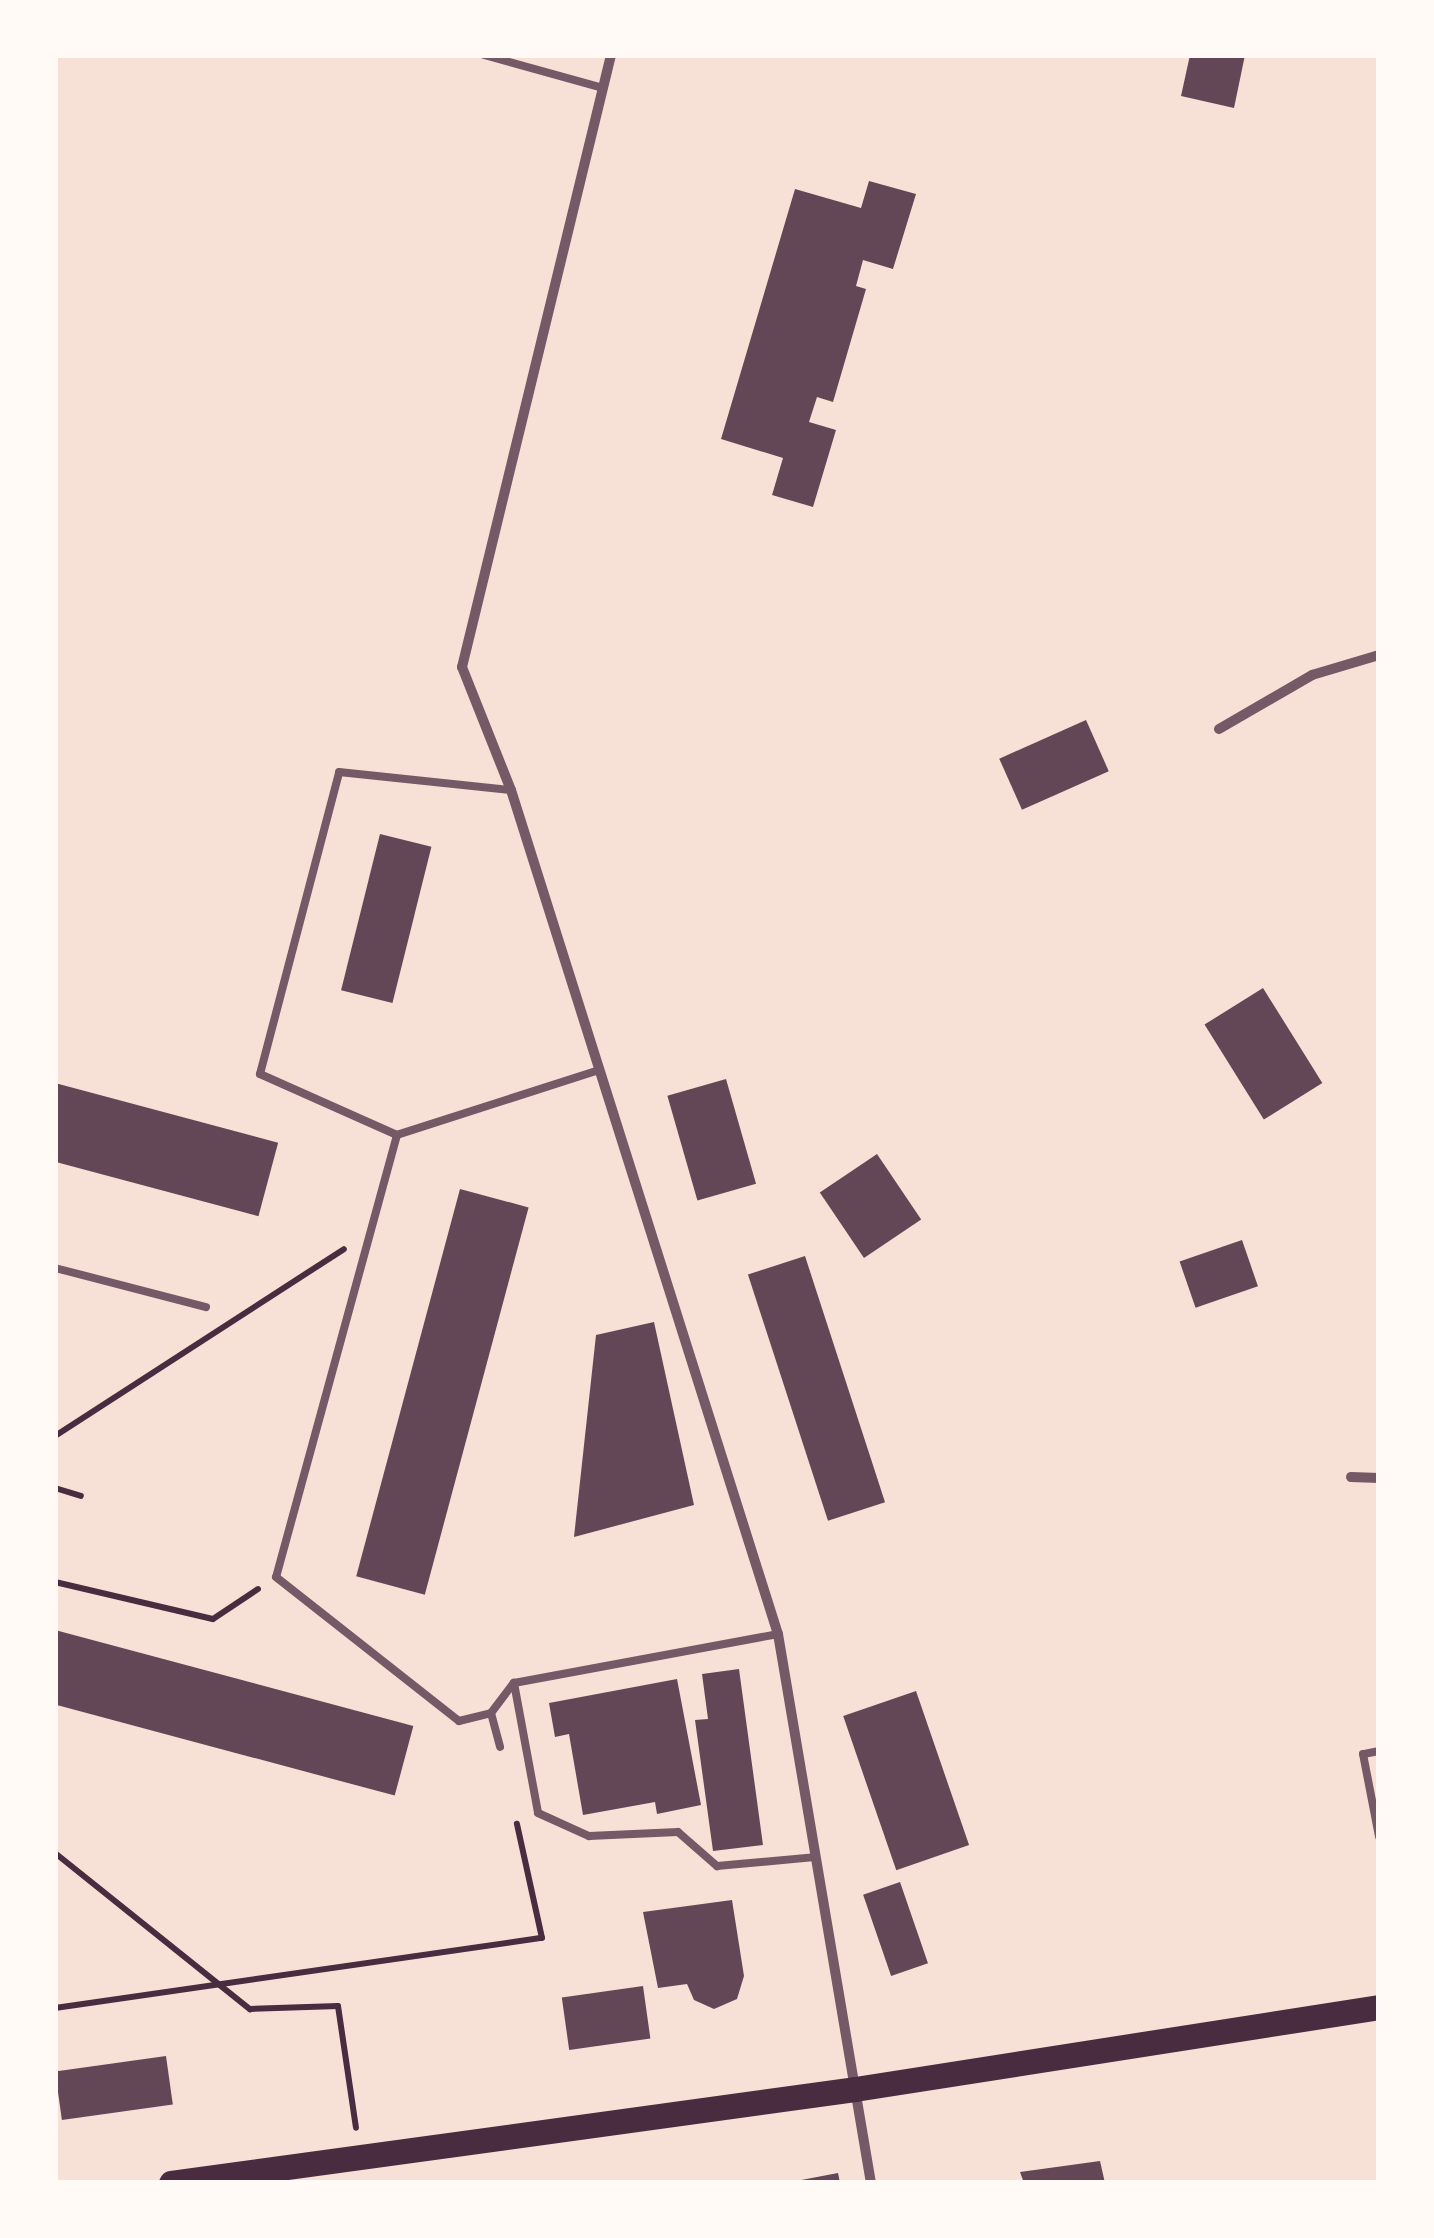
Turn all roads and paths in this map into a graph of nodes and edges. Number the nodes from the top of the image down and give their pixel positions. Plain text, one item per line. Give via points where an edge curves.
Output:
1 (484, 55) edge
2 (610, 55) edge
3 (603, 88) junction
4 (1379, 655) edge
5 (1219, 729) dead end
6 (511, 790) junction
7 (596, 1070) junction
8 (397, 1135) junction
9 (372, 1231) junction
10 (55, 1268) edge
11 (206, 1307) dead end
12 (55, 1436) edge
13 (1352, 1477) dead end
14 (1379, 1478) edge
15 (55, 1488) edge
16 (82, 1496) dead end
17 (276, 1577) junction
18 (55, 1582) edge
19 (778, 1634) junction
20 (514, 1683) junction
21 (491, 1713) junction
22 (500, 1747) dead end
23 (1379, 1751) edge
24 (512, 1804) dead end
25 (1379, 1836) edge
26 (55, 1853) edge
27 (815, 1857) junction
28 (220, 1984) junction
29 (1379, 2007) edge
30 (55, 2008) edge
31 (855, 2089) junction
32 (360, 2156) junction
33 (226, 2179) edge
34 (170, 2183) edge
35 (872, 2183) edge

1 - 3 lane
2 - 3 street
3 - 6 street via 462,668
4 - 5 street via 1312,675
6 - 7 street
6 - 8 lane via 338,772 260,1074
7 - 8 lane
7 - 19 street
8 - 9 lane
9 - 12 path
9 - 17 lane
10 - 11 lane
13 - 14 street
15 - 16 path
17 - 18 path via 213,1619
17 - 21 lane via 459,1721
19 - 20 lane
19 - 27 street
20 - 21 lane
20 - 27 lane via 538,1813 589,1836 678,1832 717,1866
21 - 22 lane
23 - 25 lane via 1363,1754
24 - 28 path via 542,1938
26 - 28 path
27 - 31 street
28 - 30 path
28 - 32 path via 250,2008 338,2006
29 - 31 main road
31 - 32 main road
31 - 35 street
32 - 33 main road
33 - 34 main road

